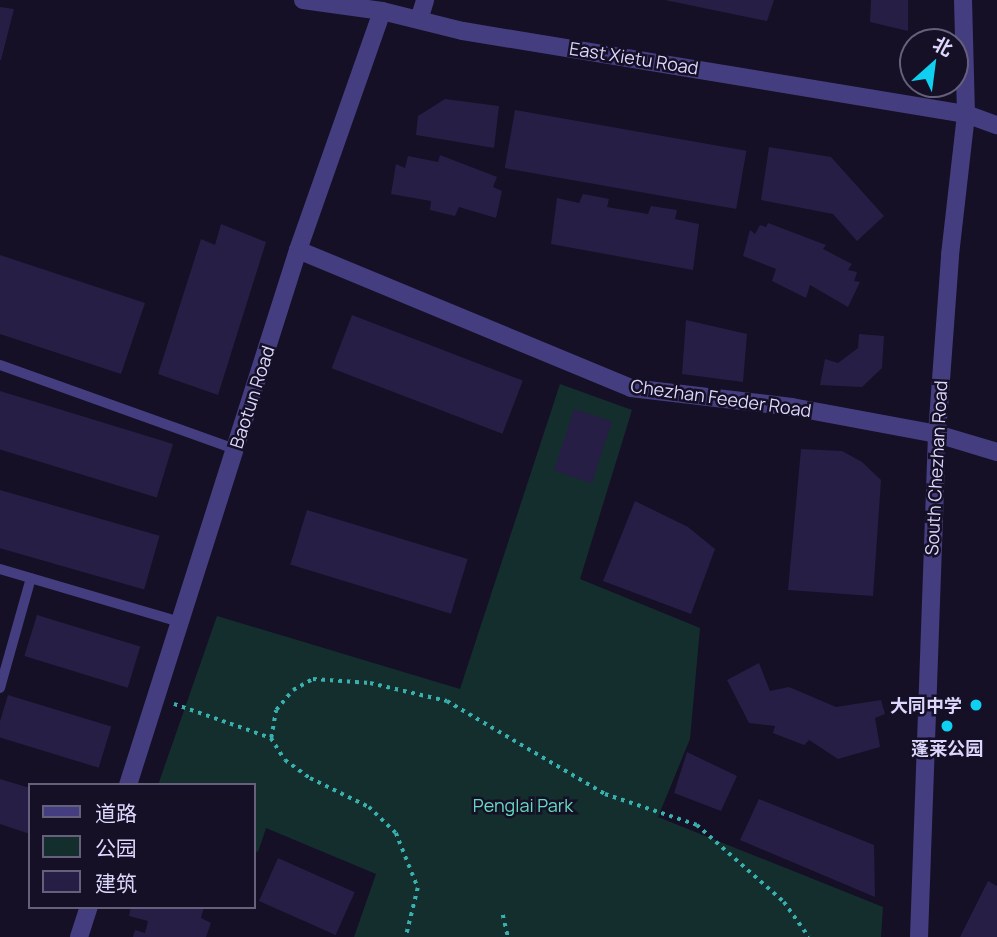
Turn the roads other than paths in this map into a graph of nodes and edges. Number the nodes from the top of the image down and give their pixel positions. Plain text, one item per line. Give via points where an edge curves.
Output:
1 (303, 0) edge
2 (425, 0) edge
3 (963, 0) edge
4 (382, 11) junction
5 (419, 20) junction
6 (967, 114) junction
7 (997, 125) edge
8 (299, 250) junction
9 (0, 365) edge
10 (937, 434) junction
11 (235, 449) junction
12 (997, 452) edge
13 (0, 569) edge
14 (30, 578) junction
15 (180, 622) junction
16 (0, 688) edge
17 (129, 783) edge
18 (88, 909) edge
19 (79, 937) edge
20 (919, 937) edge

1 - 4 street, East Xietu Road
2 - 5 street
3 - 6 street, South Chezhan Road
4 - 5 street, East Xietu Road
4 - 8 street, Baotun Road
5 - 6 street, East Xietu Road via 463,32
6 - 7 street, East Xietu Road
6 - 10 street, South Chezhan Road via 950,255
8 - 10 street, Chezhan Feeder Road via 631,388 792,407
8 - 11 street, Baotun Road
9 - 11 lane
10 - 12 street, Chezhan Feeder Road
10 - 20 street, South Chezhan Road
11 - 15 street, Baotun Road
13 - 14 lane
14 - 15 lane
14 - 16 lane
15 - 17 street, Baotun Road
18 - 19 street

